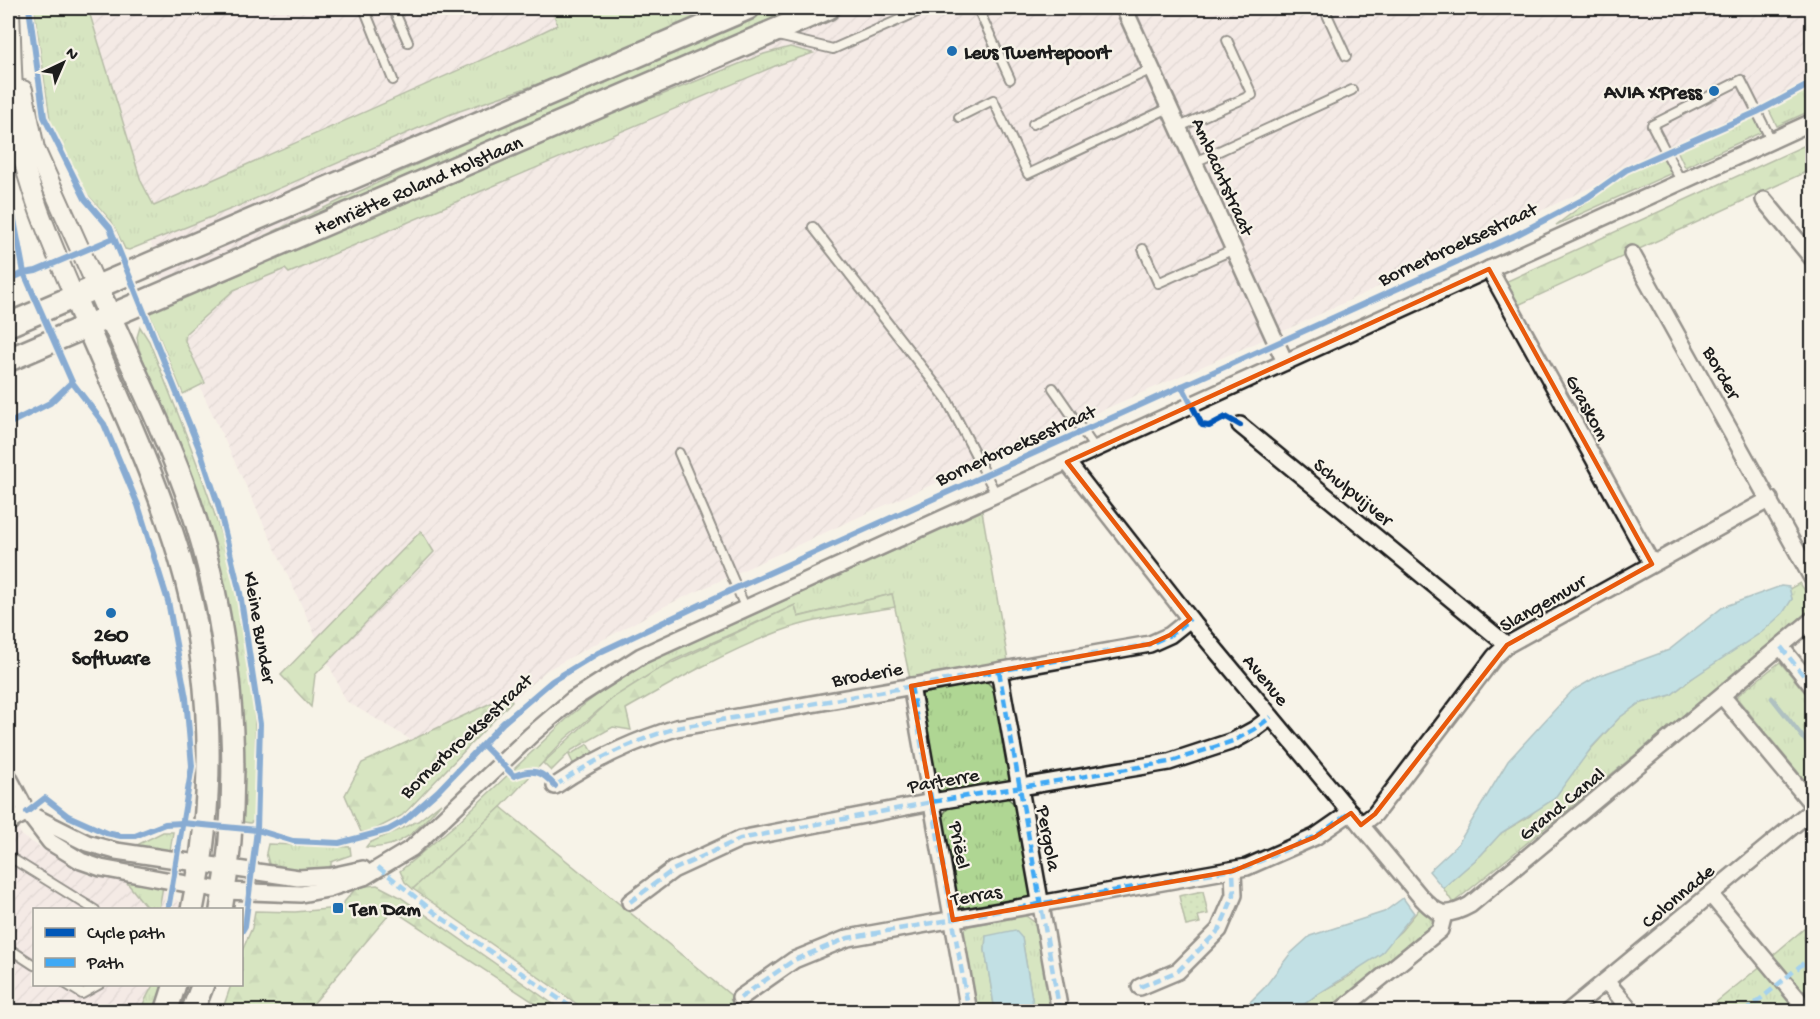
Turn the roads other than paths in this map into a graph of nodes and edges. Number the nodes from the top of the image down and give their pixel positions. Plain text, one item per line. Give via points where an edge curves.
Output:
1 (364, 8) edge
2 (393, 8) edge
3 (748, 8) edge
4 (828, 8) edge
5 (926, 8) edge
6 (993, 8) edge
7 (1124, 8) edge
8 (1324, 8) edge
9 (9, 9) edge
10 (765, 34) junction
11 (1227, 40) dead end
12 (408, 42) dead end
13 (1346, 56) dead end
14 (1152, 69) junction
15 (1010, 79) dead end
16 (393, 80) dead end
17 (1352, 90) dead end
18 (1169, 108) junction
19 (959, 117) dead end
20 (1812, 122) edge
21 (1033, 124) dead end
22 (1179, 127) junction
23 (1771, 140) junction
24 (1195, 162) junction
25 (1681, 182) junction
26 (1764, 200) dead end
27 (813, 227) dead end
28 (1143, 249) dead end
29 (1234, 249) junction
30 (1632, 254) dead end
31 (1812, 258) edge
32 (1489, 269) junction
33 (97, 287) junction
34 (74, 296) junction
35 (109, 316) junction
36 (8, 325) edge
37 (87, 325) junction
38 (8, 360) edge
39 (1285, 362) junction
40 (1053, 388) dead end
41 (1239, 425) dead end
42 (1096, 450) junction
43 (679, 453) dead end
44 (1067, 462) junction
45 (996, 494) junction
46 (1770, 499) junction
47 (1652, 564) junction
48 (1812, 578) edge
49 (745, 607) junction
50 (1190, 619) junction
51 (1812, 620) edge
52 (1507, 645) junction
53 (1781, 647) junction
54 (999, 671) junction
55 (911, 686) junction
56 (1812, 686) edge
57 (1723, 697) junction
58 (1271, 717) junction
59 (8, 776) edge
60 (555, 786) dead end
61 (1020, 788) junction
62 (932, 802) junction
63 (1812, 804) edge
64 (1812, 810) edge
65 (27, 812) junction
66 (1351, 812) junction
67 (8, 823) edge
68 (1360, 825) junction
69 (8, 856) edge
70 (200, 862) junction
71 (229, 867) junction
72 (378, 867) junction
73 (1233, 871) junction
74 (197, 887) junction
75 (1711, 895) junction
76 (223, 900) edge
77 (630, 902) dead end
78 (1040, 904) junction
79 (93, 908) edge
80 (192, 908) edge
81 (1444, 914) junction
82 (953, 920) junction
83 (8, 948) edge
84 (33, 964) edge
85 (1606, 981) junction
86 (69, 986) edge
87 (96, 986) edge
88 (174, 986) edge
89 (201, 986) edge
90 (1140, 987) dead end
91 (740, 998) dead end
92 (166, 1011) edge
93 (192, 1011) edge
94 (969, 1011) edge
95 (1060, 1011) edge
96 (1339, 1011) edge
97 (1568, 1011) edge
98 (1632, 1011) edge
99 (1809, 1011) edge

1 - 16 lane
2 - 12 lane
3 - 33 main road, Henriëtte Roland Holstlaan
4 - 10 main road, Henriëtte Roland Holstlaan
5 - 10 lane via 833,49
6 - 15 lane via 980,13
7 - 14 street, Ambachtstraat
8 - 13 lane
9 - 33 street via 35,148
9 - 34 street via 19,140 36,200
10 - 35 main road, Henriëtte Roland Holstlaan
11 - 22 lane via 1252,95
14 - 18 street, Ambachtstraat
14 - 21 lane
17 - 24 lane
18 - 19 lane via 1028,174 993,100
18 - 22 street, Ambachtstraat
20 - 23 street, Bornerbroeksestraat
22 - 24 street, Ambachtstraat
23 - 25 street, Bornerbroeksestraat
23 - 25 lane via 1740,80 1652,125
24 - 29 street, Ambachtstraat
25 - 32 street, Bornerbroeksestraat
26 - 31 street
27 - 45 lane, Bornerbroeksestraat via 946,398
28 - 29 lane via 1158,283
29 - 39 street, Ambachtstraat
30 - 46 street, Border
32 - 39 street, Bornerbroeksestraat
32 - 47 street, Graskom
33 - 34 main road, Henriëtte Roland Holstlaan
33 - 35 main road, Kleine Bunder
34 - 36 main road, Henriëtte Roland Holstlaan
34 - 37 main road
35 - 37 main road, Henriëtte Roland Holstlaan
35 - 71 main road, Kleine Bunder via 178,470 205,554 219,616 230,701
37 - 38 main road, Henriëtte Roland Holstlaan
37 - 70 main road via 171,532 200,644 208,761
39 - 42 street, Bornerbroeksestraat
40 - 42 lane
41 - 52 street, Schulpvijver
42 - 44 street, Bornerbroeksestraat
43 - 49 lane
44 - 45 street, Bornerbroeksestraat
44 - 50 street, Avenue
45 - 49 street, Bornerbroeksestraat
46 - 47 street, Slangemuur
46 - 48 street, Border
47 - 52 street, Slangemuur
49 - 72 street, Bornerbroeksestraat via 641,656 572,700 412,848
50 - 54 street, Broderie via 1150,644
50 - 58 street, Avenue
51 - 53 street, Grand Canal
52 - 68 street, Slangemuur via 1375,814
53 - 56 street
53 - 57 street, Grand Canal
54 - 55 street, Broderie
54 - 61 street, Pergola
55 - 60 street, Broderie via 676,728 639,740
55 - 62 street, Priëel
57 - 63 street
57 - 81 street, Grand Canal via 1470,905
58 - 61 street, Parterre via 1233,741 1169,762
58 - 66 street, Avenue
59 - 65 street, Bornerbroeksestraat
61 - 62 street, Parterre
61 - 78 street, Pergola
62 - 77 street, Parterre via 740,839 673,870
62 - 82 street, Priëel
64 - 75 street, Colonnade
65 - 67 street
65 - 70 street, Bornerbroeksestraat via 87,843 116,851
65 - 74 street, Bornerbroeksestraat via 50,842 81,861
66 - 68 street, Avenue
66 - 73 street, Terras via 1315,837 1266,861
68 - 81 street, Avenue via 1432,910
69 - 79 lane
70 - 71 street, Bornerbroeksestraat
70 - 74 main road
71 - 72 street, Bornerbroeksestraat via 298,878
71 - 76 main road, Kleine Bunder
72 - 76 street, Bornerbroeksestraat via 364,877 328,889
73 - 78 street, Terras
73 - 90 street via 1234,895 1219,930 1178,971
74 - 76 street, Bornerbroeksestraat
74 - 80 main road
75 - 85 street, Colonnade
75 - 99 street
78 - 82 street, Terras
78 - 95 street, Pergola
81 - 96 street via 1440,930
82 - 91 street, Terras via 848,938 794,960
82 - 94 street, Priëel
83 - 84 lane
85 - 97 street, Colonnade
85 - 98 street
86 - 87 lane via 82,994
88 - 92 main road
89 - 93 main road

